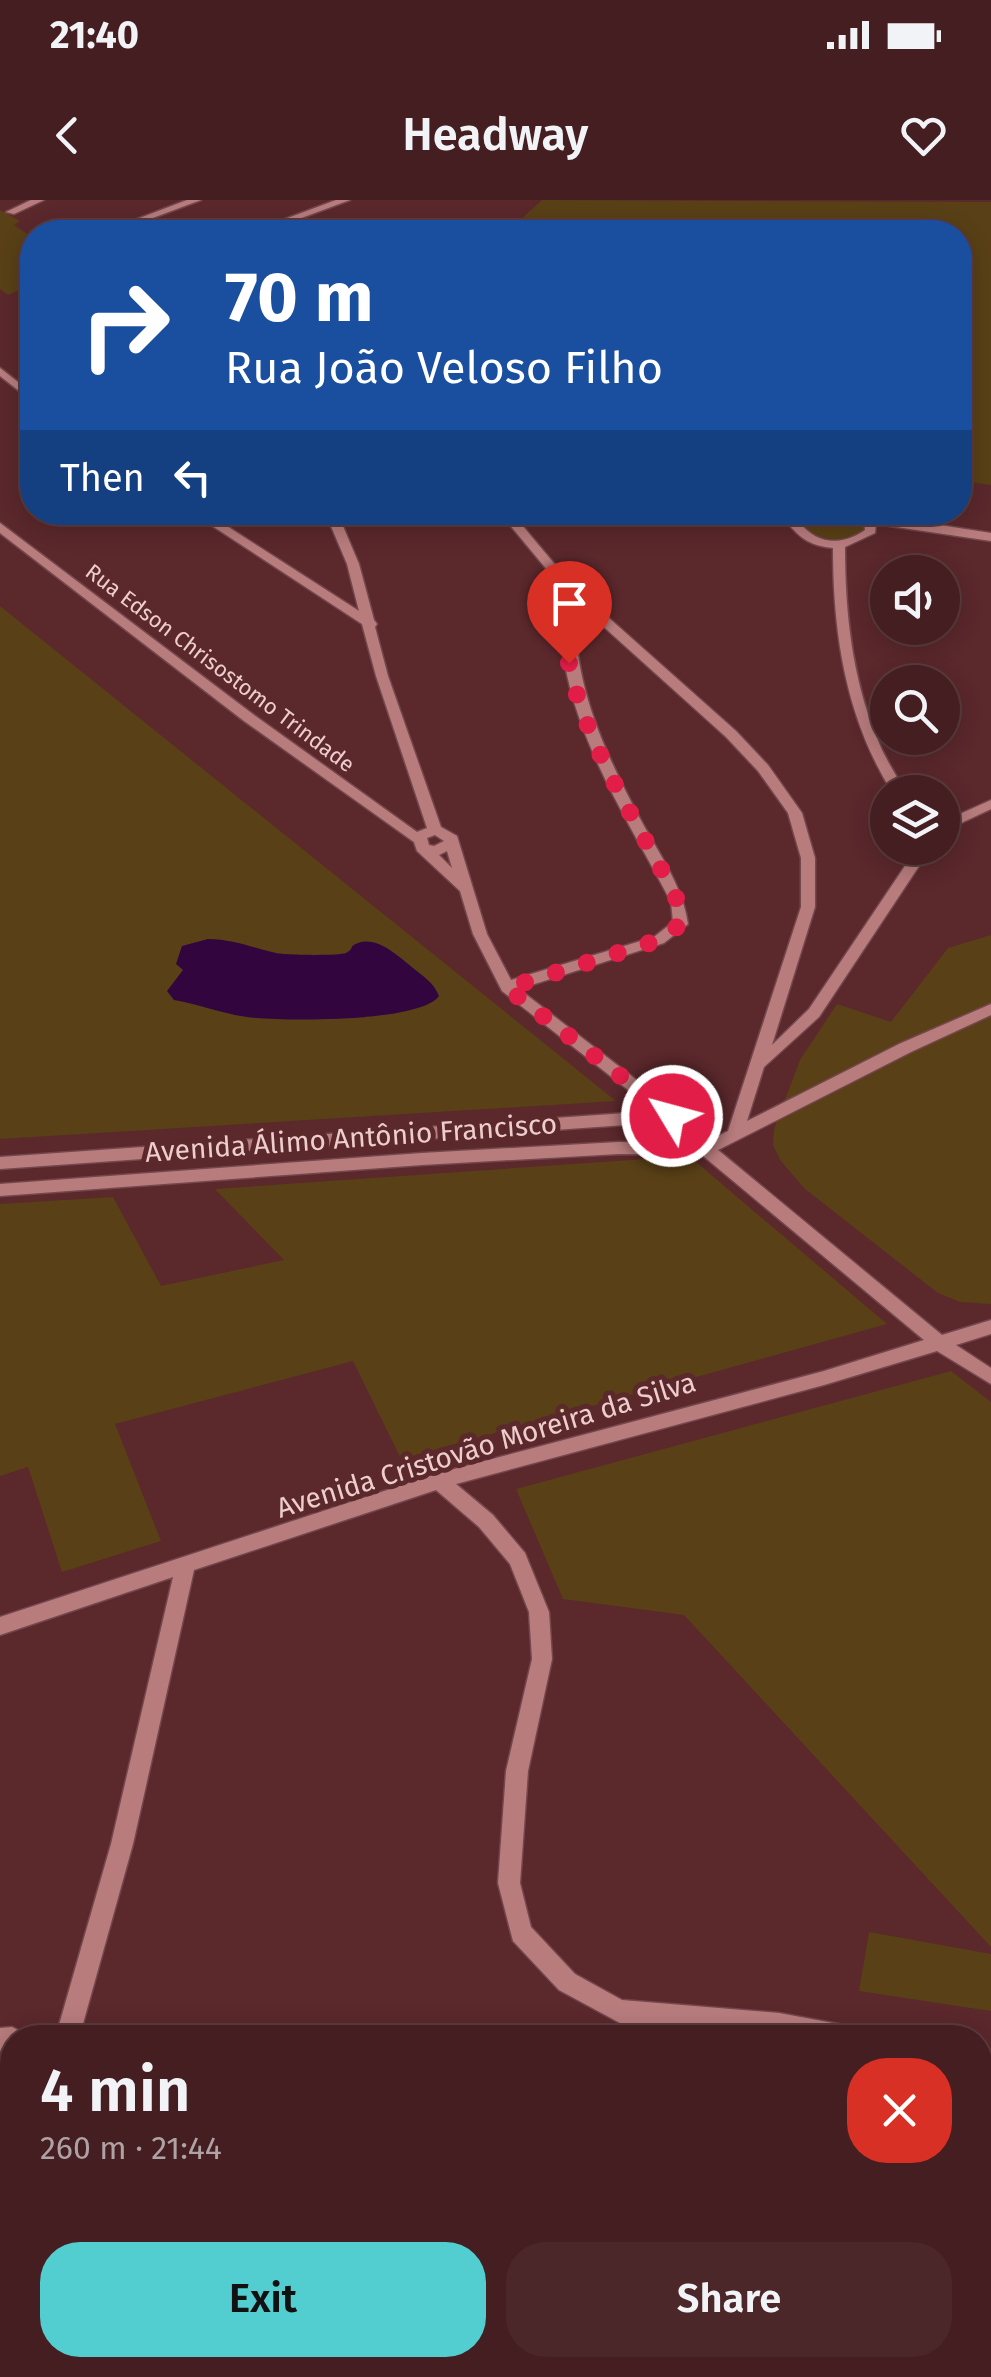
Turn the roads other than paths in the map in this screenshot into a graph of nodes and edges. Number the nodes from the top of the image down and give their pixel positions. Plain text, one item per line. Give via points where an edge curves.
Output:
1 (39, 200) edge
2 (196, 200) edge
3 (345, 200) edge
4 (11, 212) dead end
5 (141, 220) edge
6 (289, 220) edge
7 (0, 371) edge
8 (20, 388) edge
9 (216, 525) edge
10 (336, 525) edge
11 (515, 525) edge
12 (795, 525) edge
13 (869, 525) edge
14 (919, 525) edge
15 (0, 526) edge
16 (991, 537) edge
17 (839, 547) junction
18 (569, 589) junction
19 (371, 624) junction
20 (887, 775) edge
21 (991, 804) edge
22 (960, 819) edge
23 (435, 830) junction
24 (452, 843) junction
25 (422, 844) junction
26 (913, 865) edge
27 (468, 891) junction
28 (507, 988) junction
29 (991, 1010) edge
30 (759, 1065) junction
31 (672, 1116) junction
32 (734, 1134) junction
33 (706, 1149) junction
34 (0, 1163) edge
35 (0, 1190) edge
36 (991, 1327) edge
37 (938, 1342) junction
38 (991, 1377) edge
39 (440, 1482) junction
40 (185, 1568) junction
41 (0, 1626) edge
42 (70, 2025) edge
43 (768, 2025) edge

1 - 4 street
2 - 5 street
3 - 6 street
7 - 8 street
9 - 19 street
10 - 19 street
11 - 18 street
12 - 17 street
13 - 17 street via 871,531
14 - 16 street
15 - 25 street, Rua Edson Chrisostomo Trindade
17 - 20 street via 862,726
18 - 28 street via 564,629 574,689 678,902 681,924 659,940
18 - 30 street via 731,734 795,813 808,858 808,907
19 - 23 street
21 - 22 street
23 - 24 street
23 - 25 street
24 - 25 street via 436,852
24 - 27 street
25 - 27 street, Rua Edson Chrisostomo Trindade
26 - 30 street via 814,1013
27 - 28 street
28 - 31 street
29 - 32 street
30 - 32 street
31 - 33 street
31 - 34 street, Avenida Álimo Antônio Francisco
32 - 33 street
33 - 35 street, Avenida Álimo Antônio Francisco via 442,1158
33 - 37 street
36 - 37 street, Avenida Cristovão Moreira da Silva
37 - 38 street
37 - 39 street, Avenida Cristovão Moreira da Silva
39 - 40 street, Avenida Cristovão Moreira da Silva
39 - 43 street via 486,1520 518,1559 539,1612 542,1659 517,1771 509,1883 521,1932 567,1982 620,2011
40 - 41 street, Avenida Cristovão Moreira da Silva
40 - 42 street via 122,1844

